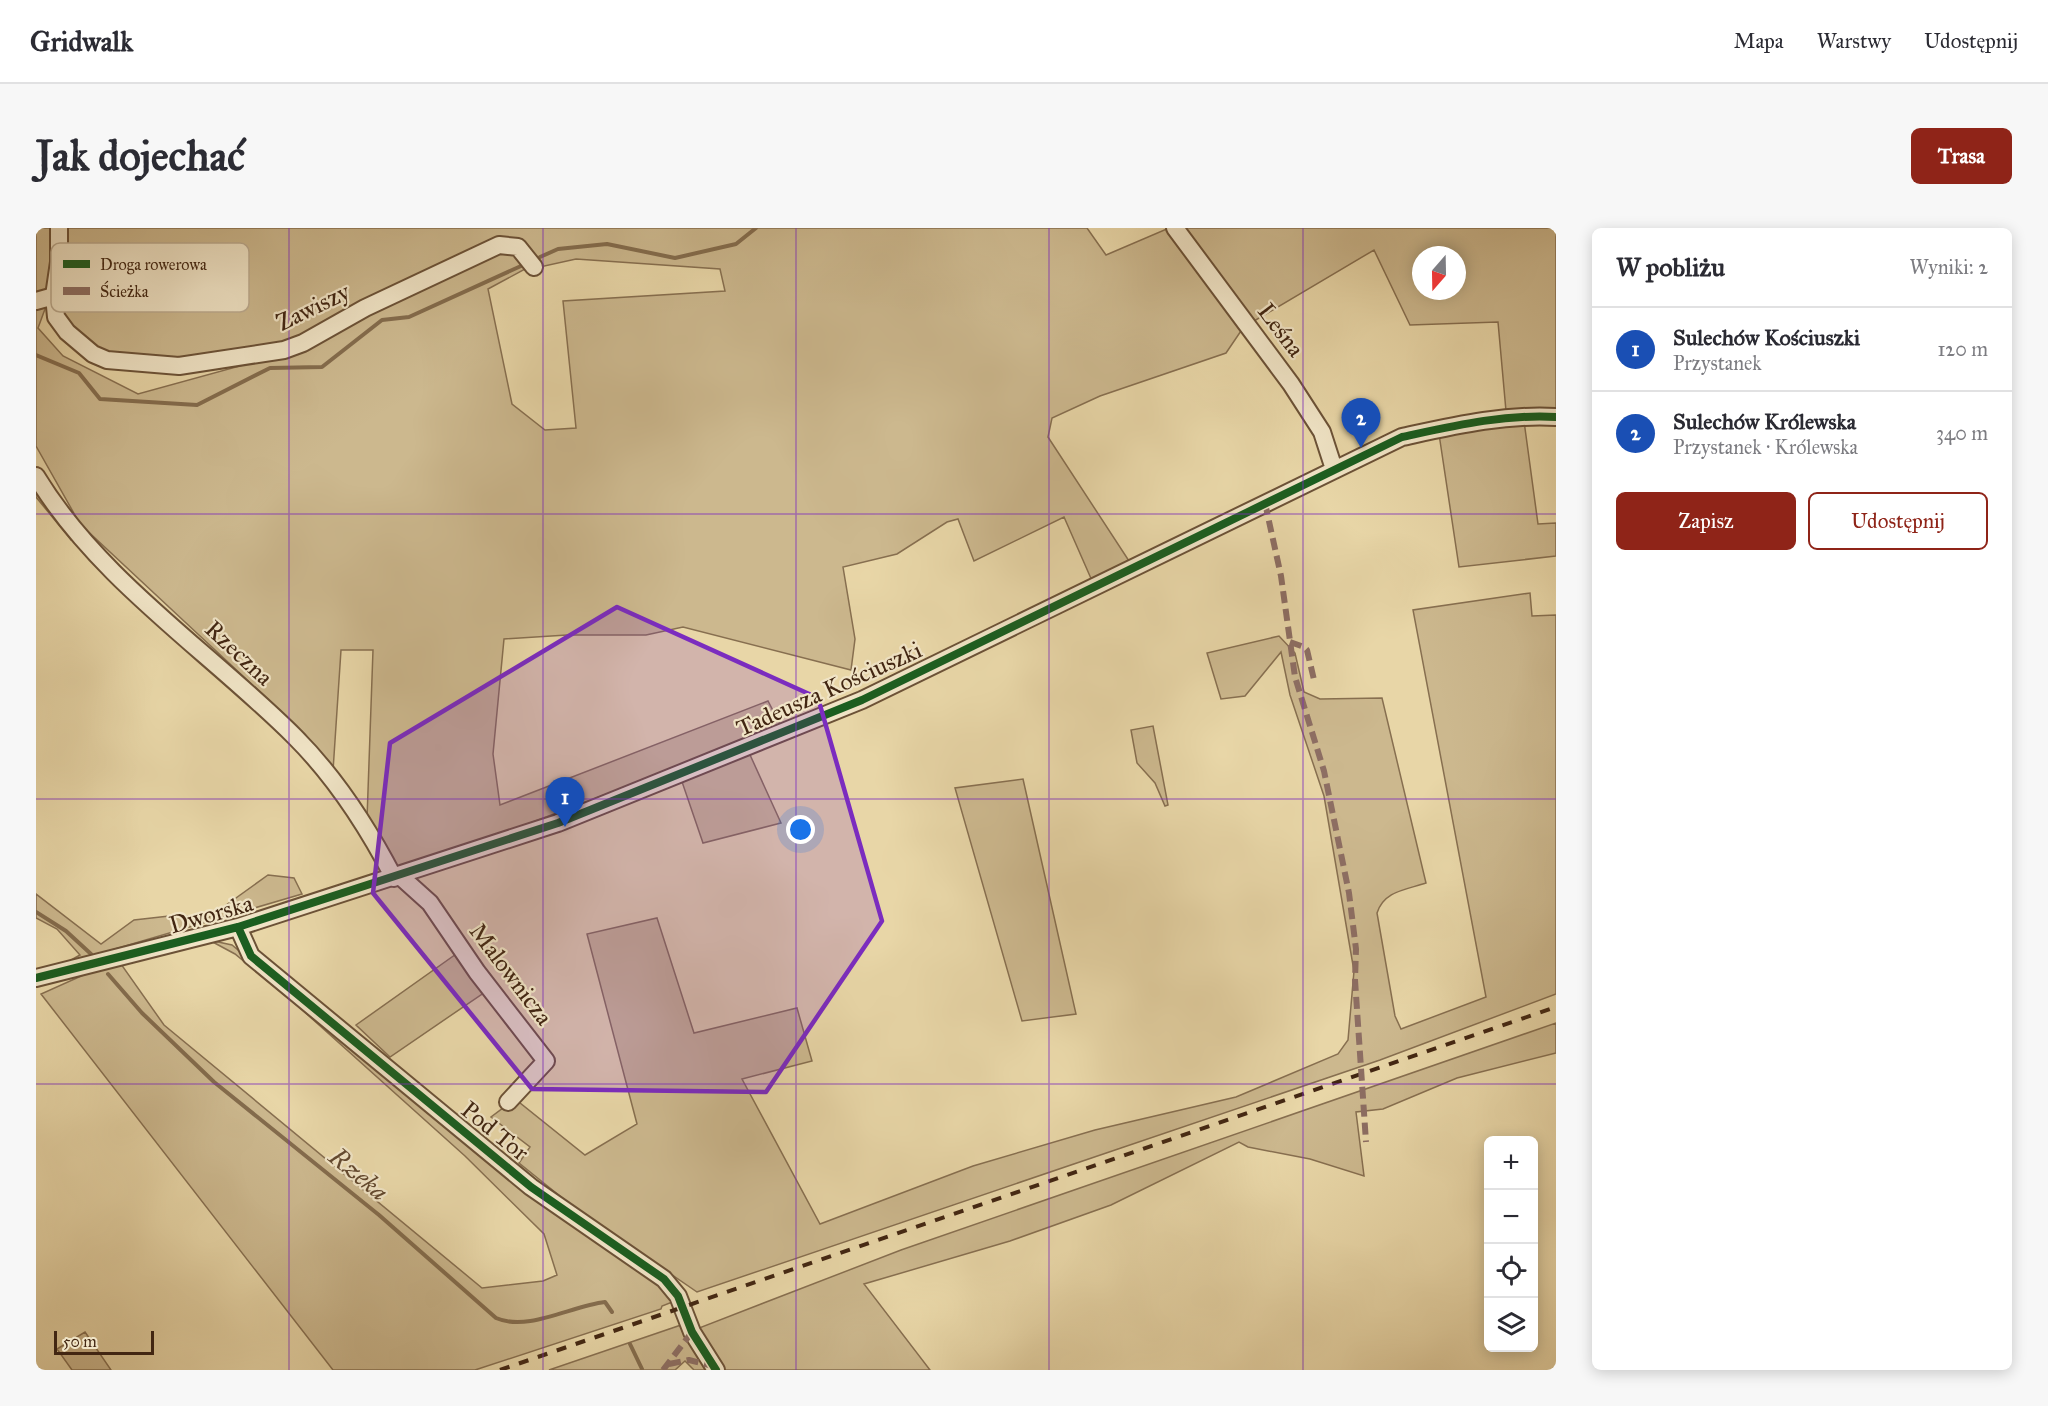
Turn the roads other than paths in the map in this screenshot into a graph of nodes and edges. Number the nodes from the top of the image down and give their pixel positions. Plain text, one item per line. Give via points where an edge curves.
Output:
1 (1175, 228) edge
2 (534, 267) dead end
3 (51, 297) edge
4 (36, 301) edge
5 (56, 312) edge
6 (1556, 417) edge
7 (1334, 469) junction
8 (36, 476) edge
9 (397, 877) junction
10 (238, 927) junction
11 (36, 978) edge
12 (508, 1102) dead end
13 (716, 1370) edge

1 - 7 street, Leśna via 1292,384 1322,432
2 - 5 street, Zawiszy via 518,247 499,245 365,308 303,343 284,350 179,366 107,360 93,354 67,332
3 - 4 street
6 - 7 street, Tadeusza Kościuszki via 1511,417 1455,425 1402,438
7 - 9 street, Tadeusza Kościuszki via 862,700 558,823
8 - 9 street, Rzeczna via 79,537 120,579 296,738 340,789
9 - 10 street, Dworska
9 - 12 street, Malownicza via 430,903 546,1061
10 - 11 street, Dworska
10 - 13 street, Pod Tor via 251,956 531,1186 664,1279 678,1296 692,1332

